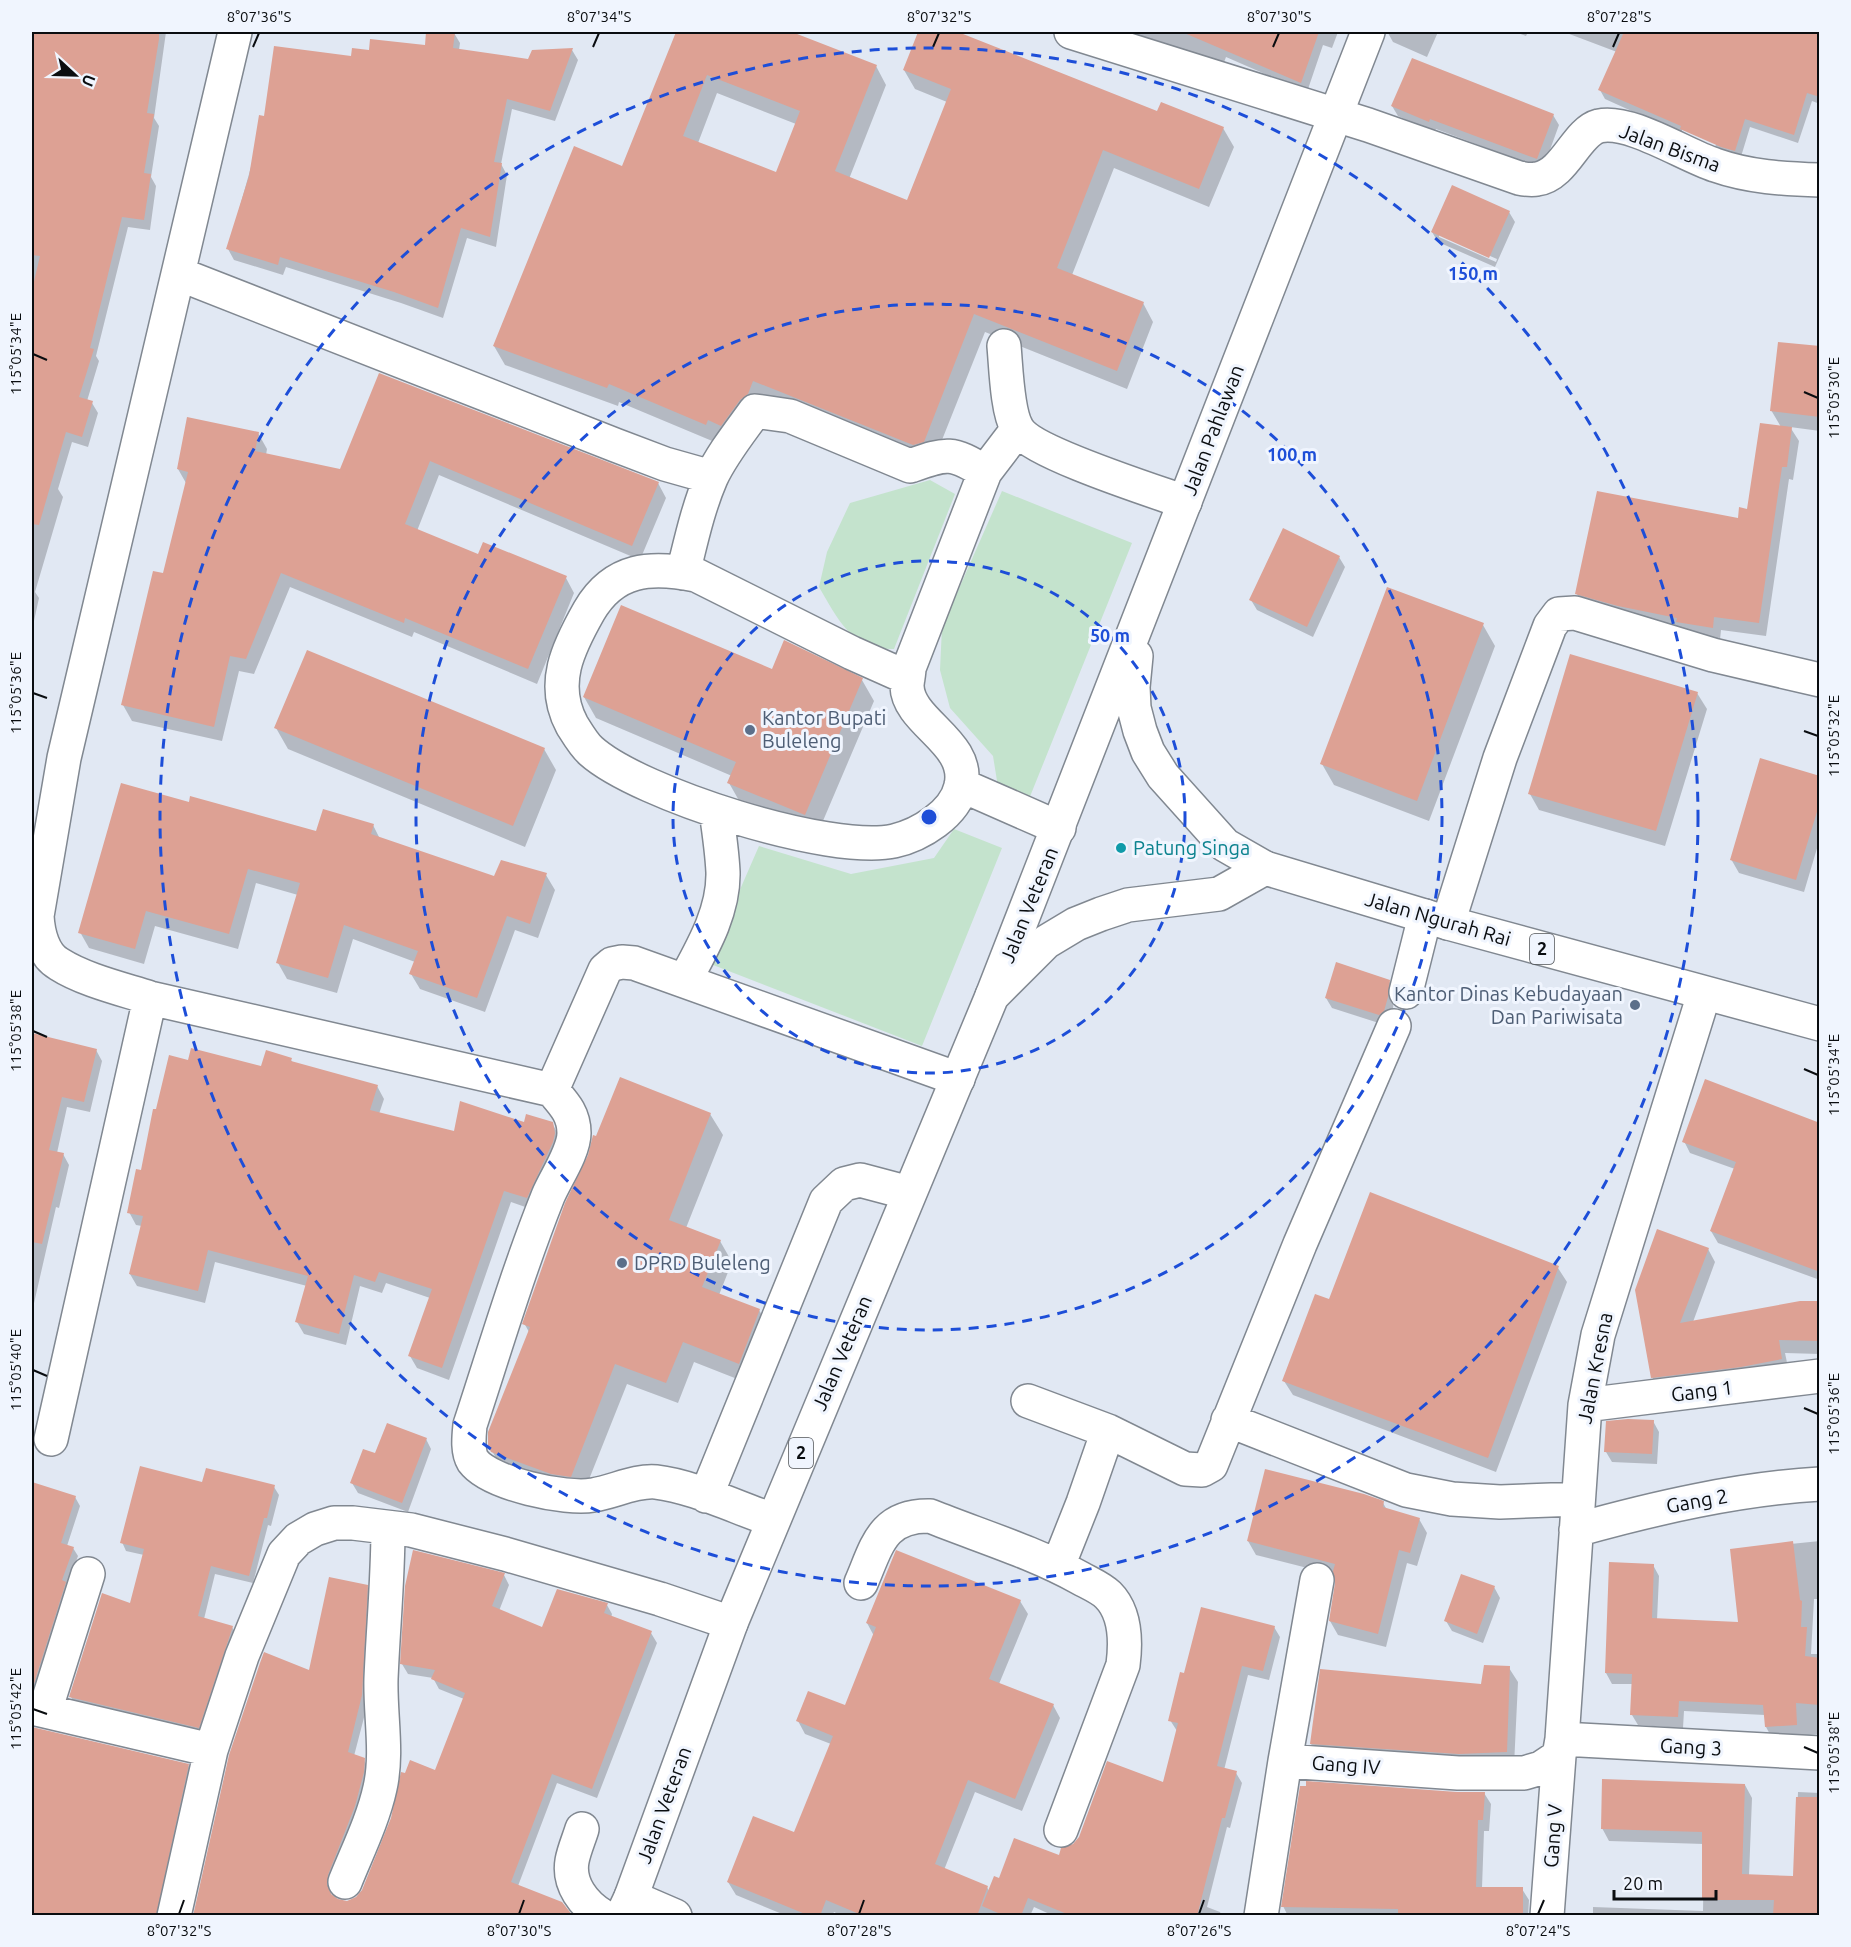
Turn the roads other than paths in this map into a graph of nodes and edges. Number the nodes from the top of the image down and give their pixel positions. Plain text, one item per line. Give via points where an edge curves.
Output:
1 (235, 32) edge
2 (1071, 32) edge
3 (1368, 32) edge
4 (1336, 115) junction
5 (1820, 180) edge
6 (179, 274) junction
7 (1004, 346) dead end
8 (1017, 430) junction
9 (985, 471) junction
10 (711, 477) junction
11 (1185, 502) junction
12 (683, 573) junction
13 (1140, 618) junction
14 (908, 678) junction
15 (1820, 680) edge
16 (961, 785) junction
17 (717, 811) junction
18 (1059, 828) junction
19 (1265, 868) junction
20 (1437, 919) junction
21 (44, 961) edge
22 (685, 980) junction
23 (1406, 992) dead end
24 (1704, 994) junction
25 (992, 996) junction
26 (150, 998) junction
27 (1820, 1024) edge
28 (1394, 1026) dead end
29 (958, 1079) junction
30 (552, 1090) junction
31 (909, 1193) junction
32 (1820, 1376) edge
33 (1028, 1401) dead end
34 (1584, 1405) junction
35 (1228, 1420) junction
36 (1108, 1431) junction
37 (51, 1439) dead end
38 (1820, 1484) edge
39 (706, 1496) junction
40 (1577, 1515) junction
41 (773, 1520) junction
42 (388, 1528) junction
43 (1058, 1566) junction
44 (88, 1574) dead end
45 (1317, 1580) dead end
46 (861, 1583) dead end
47 (730, 1623) junction
48 (38, 1709) edge
49 (1560, 1748) junction
50 (211, 1750) junction
51 (1820, 1753) edge
52 (1285, 1761) junction
53 (582, 1829) dead end
54 (1061, 1830) dead end
55 (345, 1882) dead end
56 (626, 1906) edge
57 (174, 1916) edge
58 (603, 1916) edge
59 (675, 1916) edge
60 (1261, 1916) edge
61 (1547, 1916) edge

1 - 6 main road
2 - 4 main road, Jalan Bisma
3 - 4 main road, Jalan Pahlawan
4 - 5 main road, Jalan Bisma via 1519,178 1537,180 1551,173 1598,126 1624,127 1715,166 1755,176
4 - 11 main road, Jalan Pahlawan
6 - 10 main road via 615,445
6 - 21 main road via 64,758 38,915
7 - 8 main road
8 - 9 main road
8 - 11 main road via 1051,452
9 - 10 main road via 962,458 940,456 910,466 790,416 755,411
9 - 14 main road
10 - 12 main road
11 - 13 main road, Jalan Pahlawan
12 - 14 main road via 696,575
12 - 17 main road via 645,572 619,578 608,587 596,600 570,650 561,679 562,694 572,724 590,750 619,770
13 - 18 main road, Jalan Pahlawan
13 - 19 main road, Jalan Ngurah Rai via 1134,708 1148,752 1163,776 1225,845
14 - 16 main road via 912,703 958,758
15 - 20 main road via 1713,655 1575,613 1559,615 1550,626
16 - 17 main road via 950,808 922,830 875,843 757,825
16 - 18 main road
17 - 22 main road via 723,873 719,908
18 - 25 main road, Jalan Veteran
19 - 20 main road, Jalan Ngurah Rai / 2
19 - 25 main road, 2 via 1220,894 1128,905 1076,924 1046,942
20 - 23 main road
20 - 24 main road, Jalan Ngurah Rai / 2
21 - 26 main road
22 - 29 main road
22 - 30 main road via 634,963 612,964 605,970
24 - 27 main road, Jalan Ngurah Rai / 2
24 - 34 main road, Jalan Kresna via 1598,1335
25 - 29 main road, Jalan Veteran / 2
26 - 30 main road
26 - 37 main road
28 - 35 main road
29 - 31 main road, Jalan Veteran / 2
30 - 39 main road via 570,1110 574,1136 520,1273 470,1425 472,1460 500,1479 573,1496 591,1496 652,1482
31 - 39 main road via 860,1180 844,1184 826,1201
31 - 41 main road, Jalan Veteran / 2
32 - 34 main road, Gang 1
33 - 36 main road
34 - 40 main road, Jalan Kresna
35 - 36 main road via 1211,1465 1202,1470 1185,1469
35 - 40 main road, Gang 2 via 1406,1490
36 - 43 main road
38 - 40 main road, Gang 2 via 1782,1486 1646,1510
39 - 41 main road
40 - 49 main road, Jalan Kresna
41 - 47 main road, Jalan Veteran / 2
42 - 47 main road via 411,1530 505,1554
42 - 50 main road via 334,1523 298,1539 284,1554 242,1656
42 - 55 main road via 380,1788
43 - 46 main road via 930,1516 917,1516 890,1526 882,1535
43 - 54 main road via 1108,1595 1123,1625 1125,1643 1123,1665
44 - 48 main road
45 - 52 main road
47 - 56 main road, Jalan Veteran / 2
48 - 50 main road
49 - 51 main road, Gang 3
49 - 52 main road, Gang IV via 1540,1768 1524,1773 1458,1773
49 - 61 main road, Gang V
50 - 57 main road
52 - 60 main road, Gang IV
53 - 58 main road via 572,1863 576,1890
56 - 59 main road

